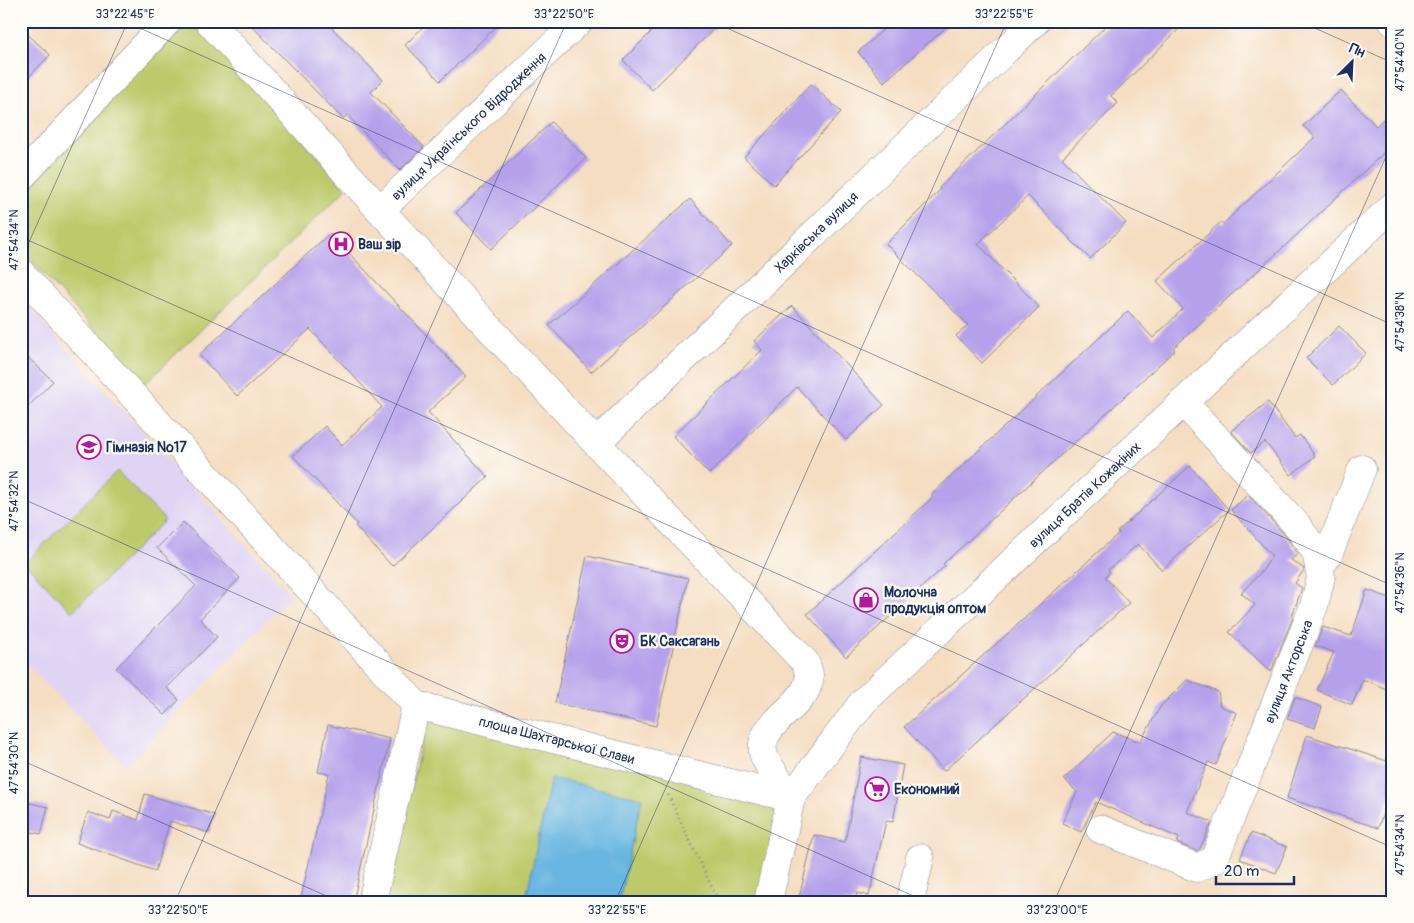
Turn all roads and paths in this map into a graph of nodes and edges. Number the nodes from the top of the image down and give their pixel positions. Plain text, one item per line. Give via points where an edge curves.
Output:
1 (168, 21) edge
2 (209, 21) edge
3 (579, 21) edge
4 (1036, 21) edge
5 (21, 177) edge
6 (1393, 206) edge
7 (380, 210) junction
8 (21, 273) edge
9 (1183, 402) junction
10 (596, 443) junction
11 (1362, 469) dead end
12 (1319, 567) junction
13 (416, 705) junction
14 (652, 763) junction
15 (791, 798) junction
16 (1100, 829) dead end
17 (920, 858) dead end
18 (372, 902) edge
19 (719, 902) edge
20 (768, 902) edge
21 (910, 902) edge

1 - 5 street
2 - 7 street
3 - 7 street, вулиця Українського Відродження
4 - 10 street, Харківська вулиця
6 - 9 street, вулиця Братів Кожакіних
7 - 10 street
8 - 13 street
9 - 12 street, вулиця Акторська via 1297,525 1316,552
9 - 15 street, вулиця Братів Кожакіних via 863,702
10 - 15 street via 805,662 809,683 804,694 768,730 764,740 763,752 769,765
11 - 12 street via 1328,555
12 - 16 street, вулиця Акторська via 1321,577 1314,606 1214,860 1198,868
13 - 14 street, площа Шахтарської Слави
13 - 18 street
14 - 15 street, площа Шахтарської Слави
14 - 19 path
15 - 20 street
17 - 21 street

